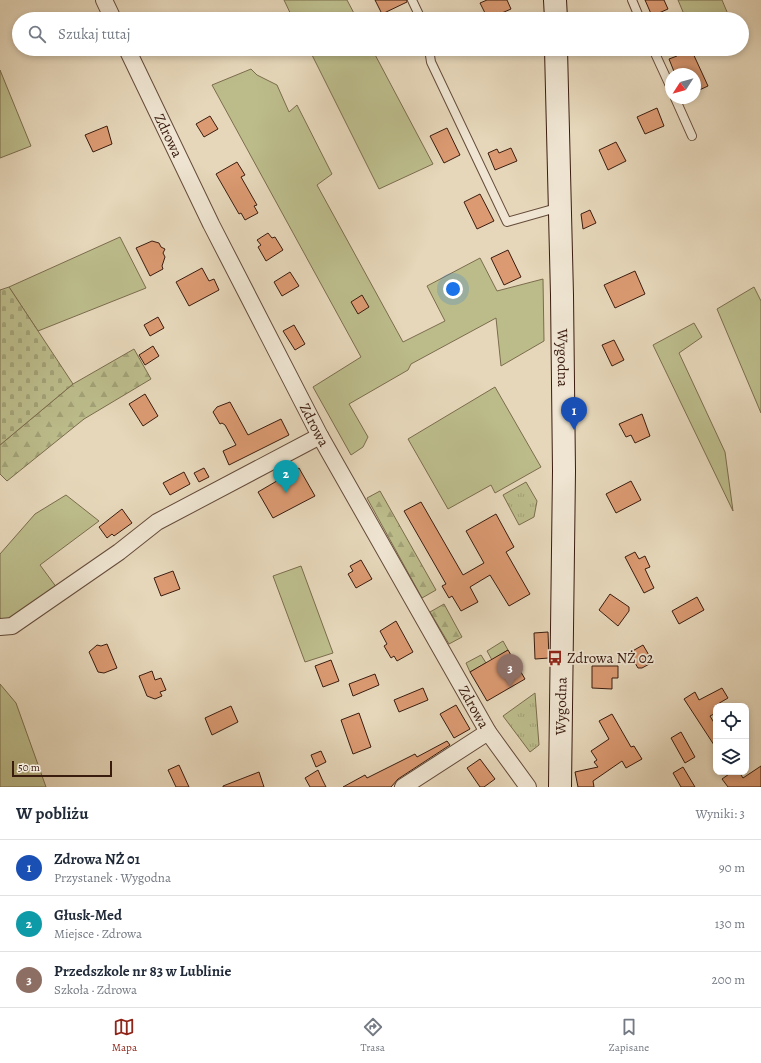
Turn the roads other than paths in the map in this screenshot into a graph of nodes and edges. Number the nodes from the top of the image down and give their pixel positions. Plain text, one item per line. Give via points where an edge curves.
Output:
1 (104, 0) edge
2 (412, 0) edge
3 (555, 0) edge
4 (632, 0) edge
5 (110, 12) edge
6 (418, 12) edge
7 (556, 12) edge
8 (637, 12) edge
9 (130, 56) edge
10 (430, 56) edge
11 (556, 56) edge
12 (657, 56) edge
13 (665, 74) edge
14 (678, 104) edge
15 (692, 136) dead end
16 (560, 207) junction
17 (320, 436) junction
18 (0, 627) edge
19 (488, 732) junction
20 (403, 787) edge
21 (528, 787) edge
22 (560, 787) edge

1 - 5 street
2 - 6 lane
3 - 7 street
4 - 8 lane
9 - 17 street, Zdrowa via 211,224
10 - 16 lane via 507,222
11 - 16 street, Wygodna
12 - 13 lane
14 - 15 lane
16 - 22 street, Wygodna via 564,471
17 - 18 street via 157,522 119,552 12,626
17 - 19 street, Zdrowa
19 - 20 street
19 - 21 street, Zdrowa

